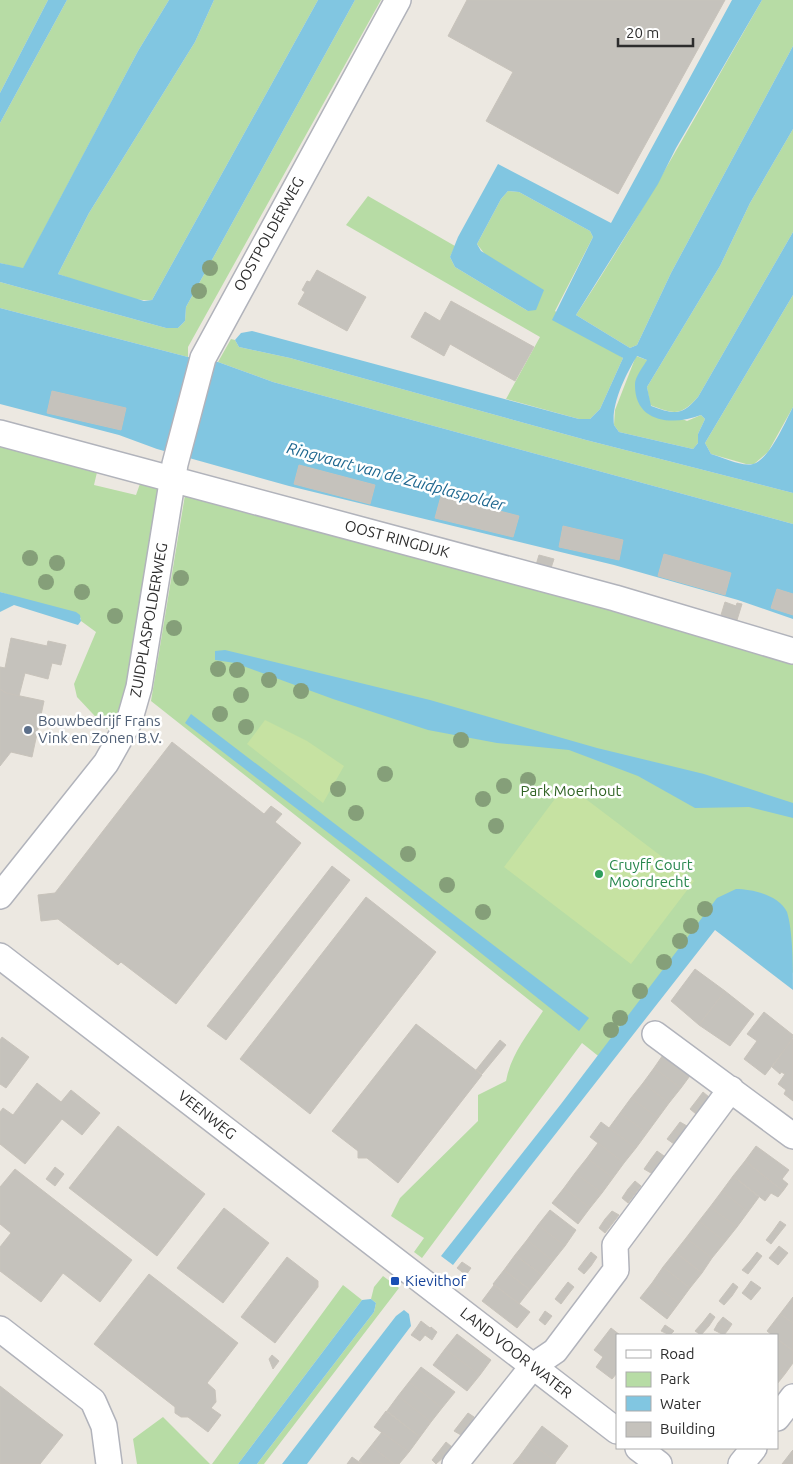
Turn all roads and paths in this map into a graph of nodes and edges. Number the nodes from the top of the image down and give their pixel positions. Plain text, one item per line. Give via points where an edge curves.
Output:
1 (398, 0) edge
2 (0, 433) edge
3 (174, 472) junction
4 (793, 651) edge
5 (0, 896) edge
6 (0, 956) edge
7 (655, 1034) dead end
8 (731, 1089) junction
9 (793, 1136) edge
10 (414, 1275) joint
11 (0, 1329) edge
12 (533, 1366) junction
13 (793, 1396) edge
14 (778, 1417) edge
15 (616, 1431) edge
16 (639, 1449) edge
17 (753, 1449) edge
18 (109, 1464) edge
19 (455, 1464) edge
20 (659, 1464) edge
21 (741, 1464) edge

1 - 3 street, OOSTPOLDERWEG via 203,358
2 - 3 street, OOST RINGDIJK
3 - 4 street, OOST RINGDIJK
3 - 5 street, ZUIDPLASPOLDERWEG via 139,688 129,722 106,763
6 - 10 street, VEENWEG
7 - 8 street
8 - 9 street
8 - 12 street via 614,1246 616,1270 555,1351
10 - 12 street, LAND VOOR WATER
11 - 18 street via 93,1401 104,1426
12 - 15 street, LAND VOOR WATER
12 - 19 street
13 - 14 street
16 - 20 street
17 - 21 street

